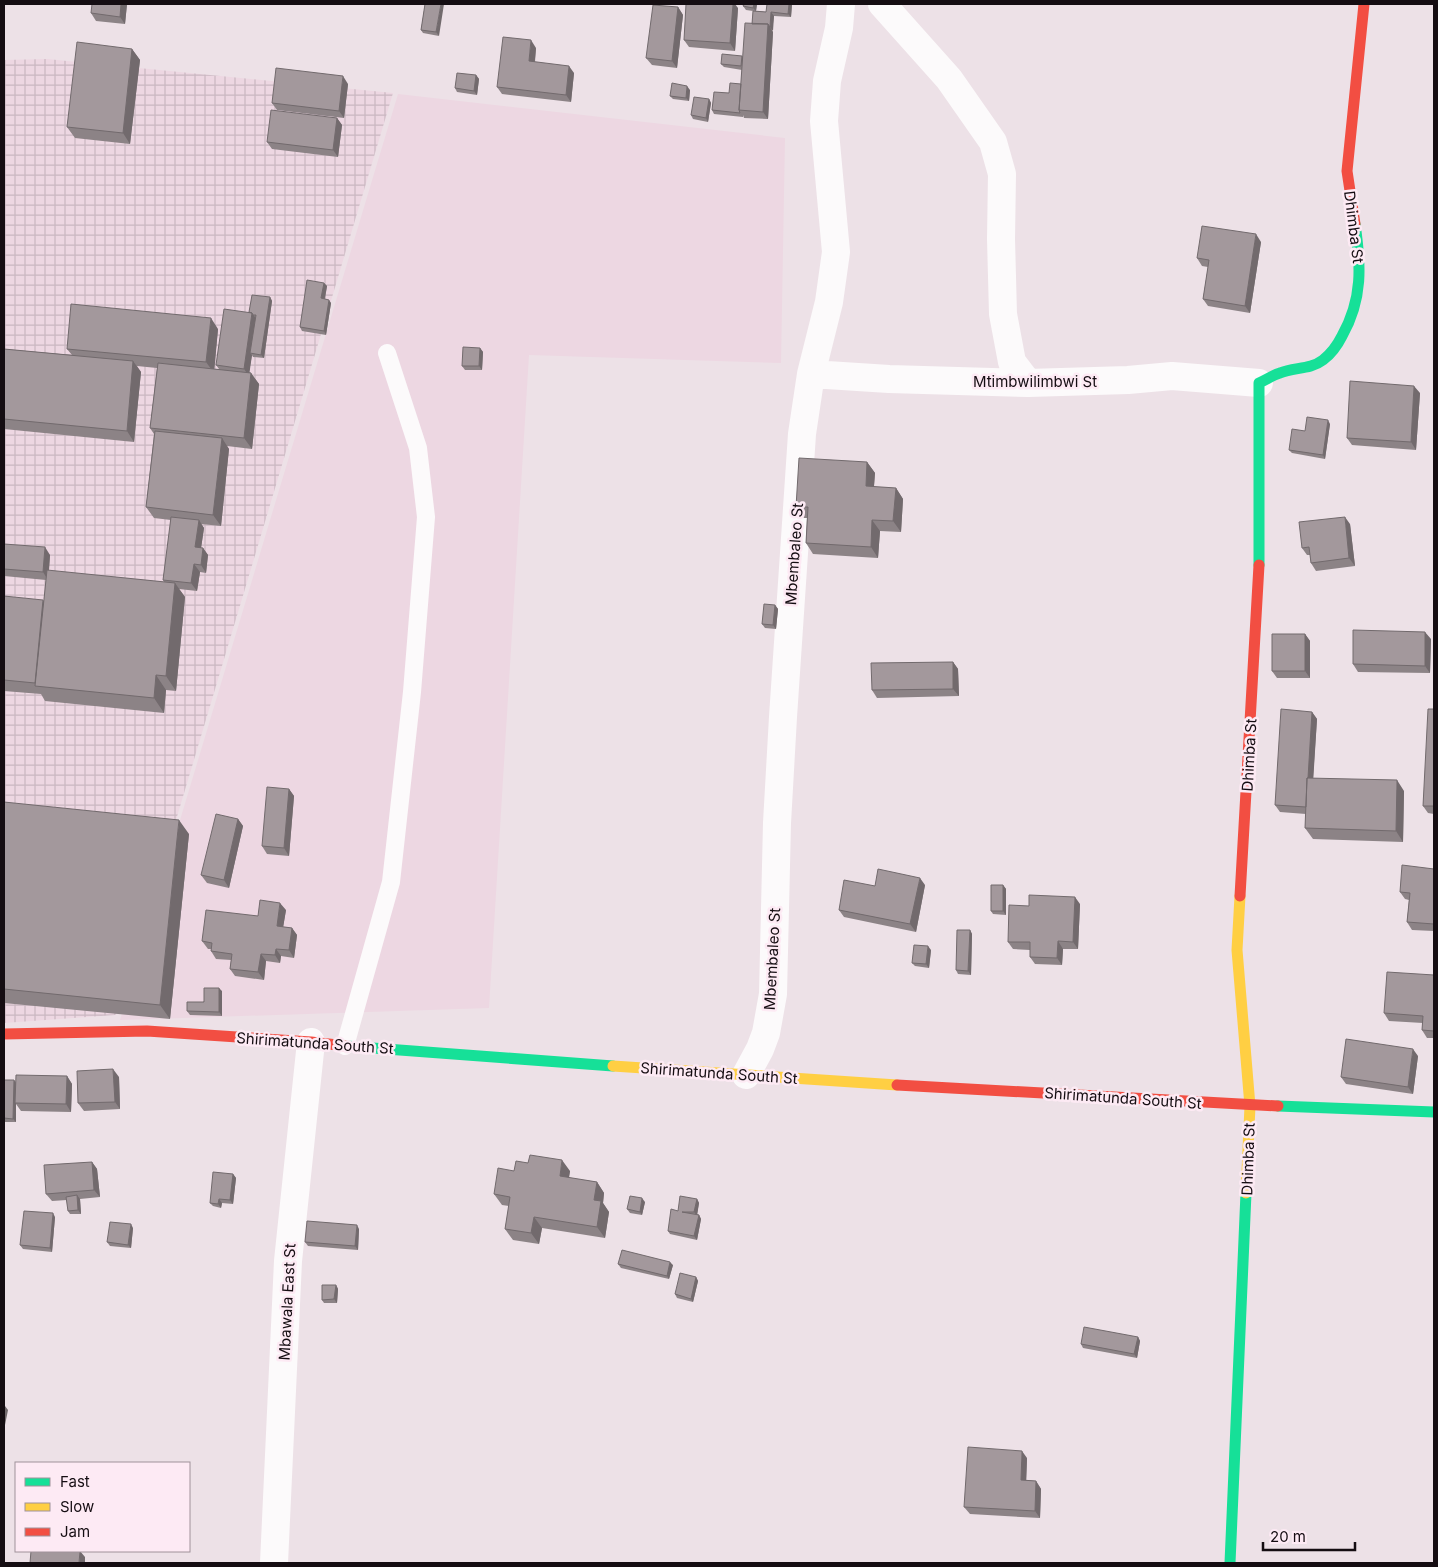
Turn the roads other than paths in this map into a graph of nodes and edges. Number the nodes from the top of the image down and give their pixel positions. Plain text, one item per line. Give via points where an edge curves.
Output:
1 (841, 4) edge
2 (882, 4) edge
3 (1364, 4) edge
4 (387, 353) dead end
5 (811, 374) junction
6 (1028, 383) junction
7 (1259, 383) junction
8 (4, 1034) edge
9 (311, 1042) junction
10 (345, 1046) junction
11 (746, 1075) junction
12 (1250, 1106) junction
13 (1434, 1112) edge
14 (274, 1563) edge
15 (1230, 1563) edge

1 - 5 street, Mbembaleo St via 827,81 824,121 836,252 829,302
2 - 6 street via 949,79 993,142 1002,174 1003,314 1012,362
3 - 7 street, Dhimba St via 1348,150 1350,198 1360,272 1358,302 1338,343 1323,360 1302,369 1281,372
4 - 10 lane via 418,448 426,517 412,692 391,882
5 - 6 street, Mtimbwilimbwi St
5 - 11 street, Mbembaleo St via 802,434 783,717 773,994 766,1033
6 - 7 street, Mtimbwilimbwi St via 1172,376
7 - 12 street, Dhimba St via 1260,553 1237,950
8 - 9 street, Shirimatunda South St via 147,1031
9 - 10 street, Shirimatunda South St
9 - 14 street, Mbawala East St via 288,1261
10 - 11 street, Shirimatunda South St
11 - 12 street, Shirimatunda South St
12 - 13 street, Shirimatunda South St
12 - 15 street, Dhimba St

